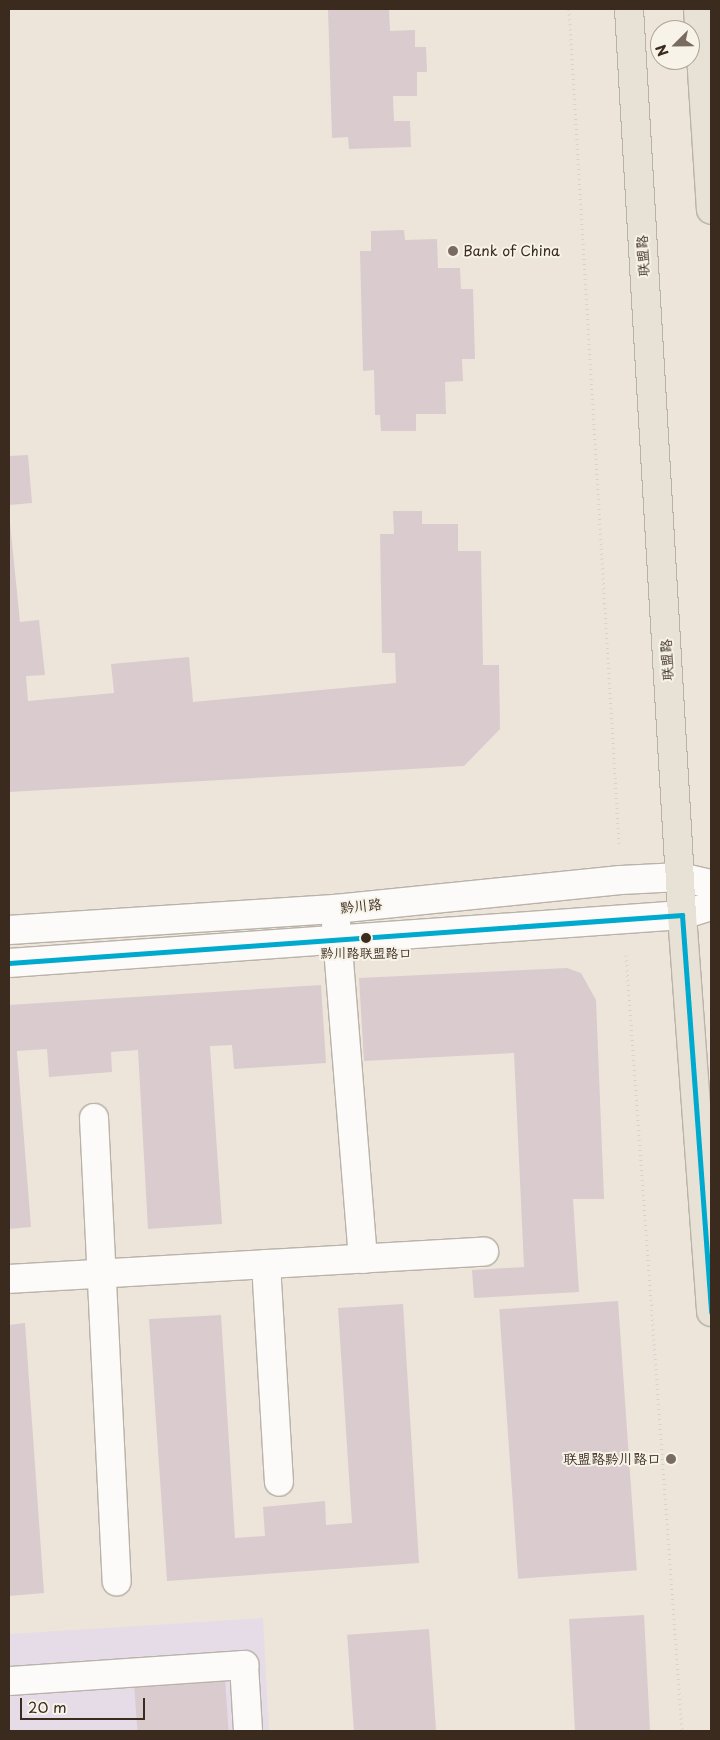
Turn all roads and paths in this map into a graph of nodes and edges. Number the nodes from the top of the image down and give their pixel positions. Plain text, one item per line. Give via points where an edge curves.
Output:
1 (628, 9) edge
2 (698, 9) edge
3 (711, 210) edge
4 (680, 877) junction
5 (711, 884) edge
6 (711, 906) edge
7 (335, 909) junction
8 (682, 915) junction
9 (9, 930) edge
10 (338, 941) junction
11 (9, 963) edge
12 (94, 1118) dead end
13 (484, 1252) dead end
14 (363, 1258) junction
15 (266, 1264) junction
16 (102, 1274) junction
17 (9, 1279) edge
18 (711, 1312) edge
19 (279, 1482) dead end
20 (118, 1581) dead end
21 (9, 1681) edge
22 (248, 1731) edge

1 - 4 main road, 联盟路
2 - 3 main road
4 - 5 street, 黔川路
4 - 7 street, 黔川路
4 - 8 main road, 联盟路
6 - 8 street
7 - 9 street, 黔川路
7 - 10 street
8 - 10 street
8 - 18 main road, 联盟路
10 - 11 street
10 - 14 street
12 - 16 street
13 - 14 street
14 - 15 street
15 - 16 street
15 - 19 street
16 - 17 street
16 - 20 street
21 - 22 street via 244,1665

